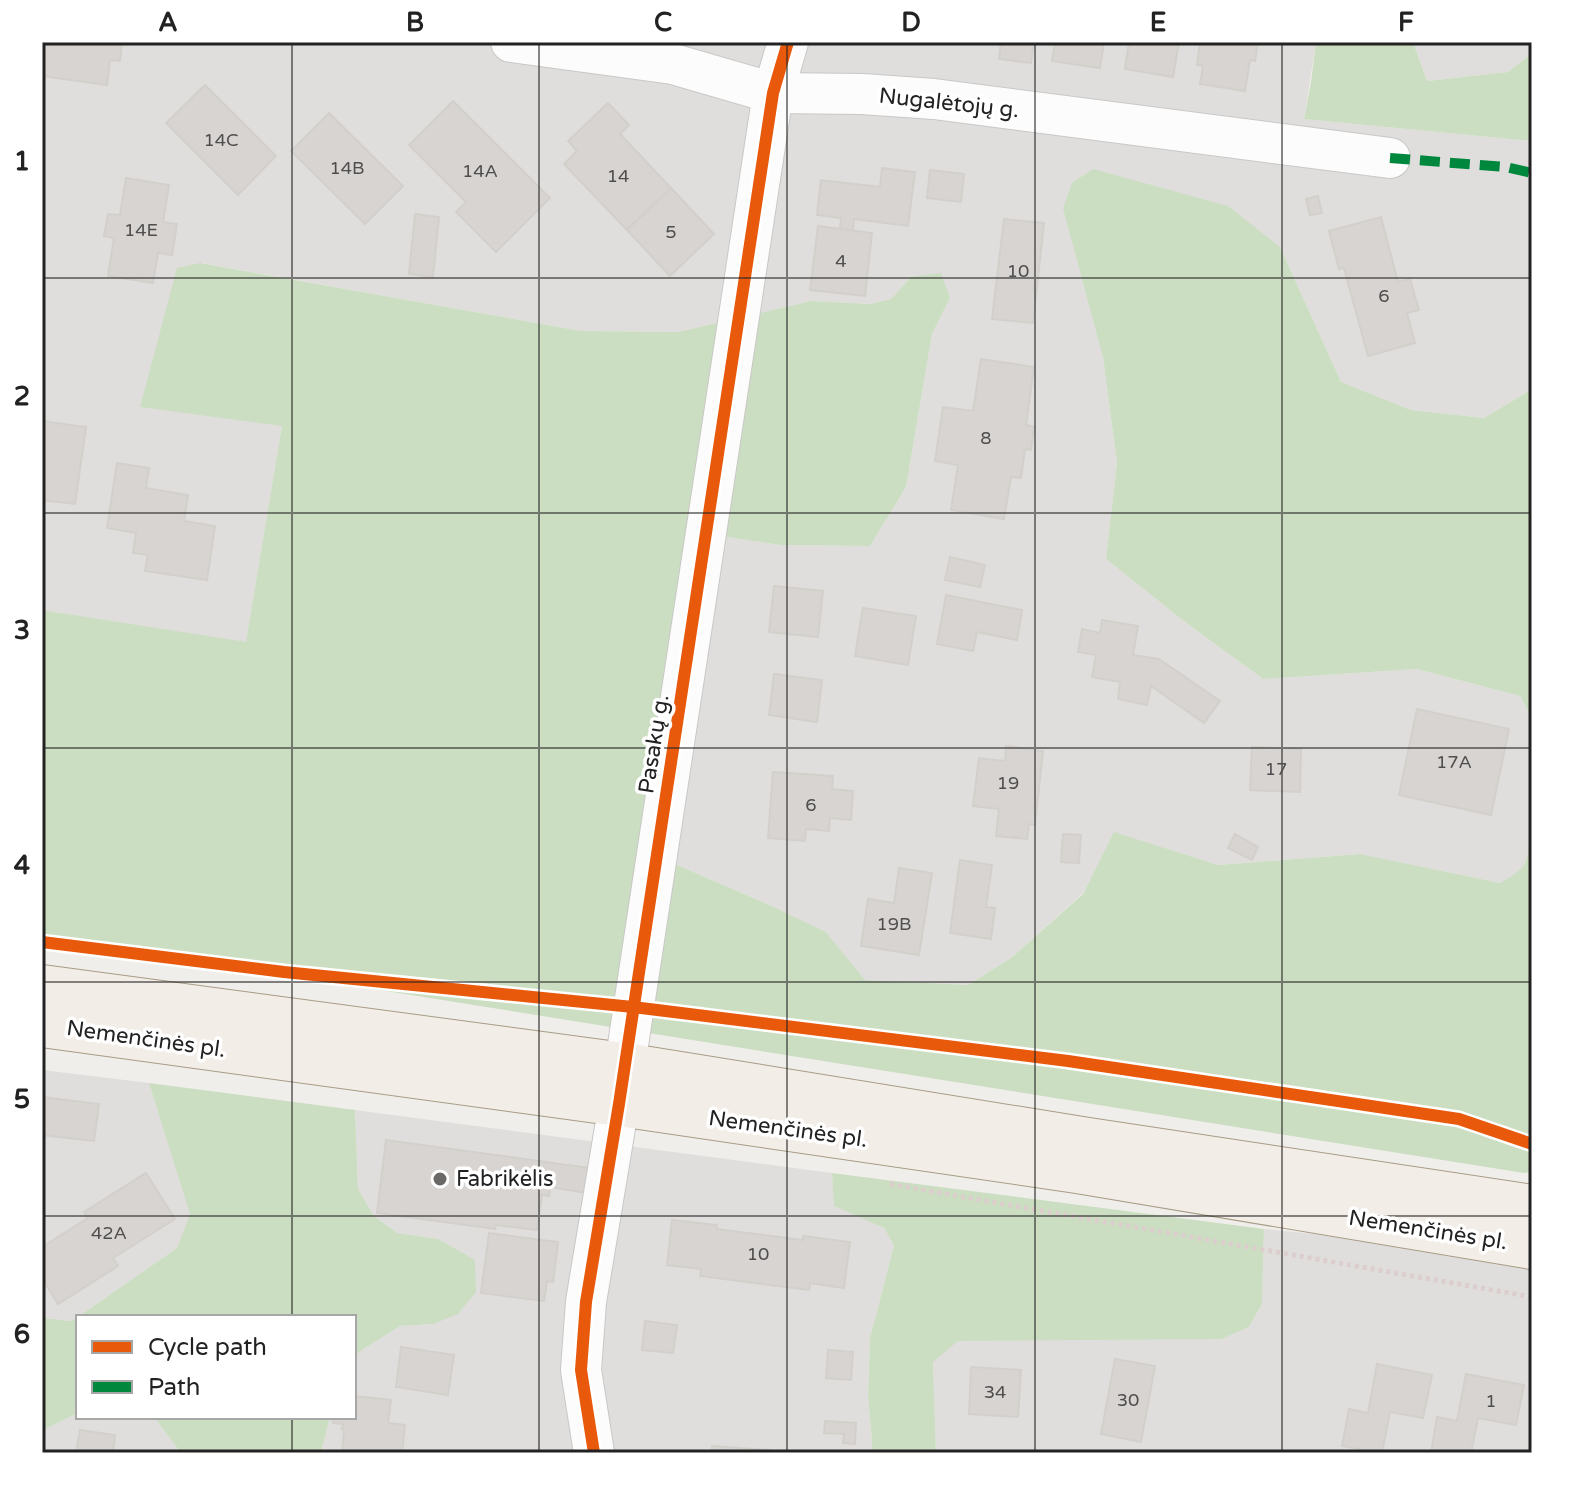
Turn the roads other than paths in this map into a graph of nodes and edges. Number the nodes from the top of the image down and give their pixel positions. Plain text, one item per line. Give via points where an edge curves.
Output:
1 (511, 42) edge
2 (788, 42) edge
3 (773, 93) junction
4 (1390, 158) dead end
5 (42, 987) edge
6 (42, 1025) edge
7 (622, 1085) junction
8 (1532, 1207) edge
9 (1532, 1247) edge
10 (594, 1453) edge

1 - 3 street, Nugalėtojų g. via 673,64
2 - 3 street, Pasakų g.
3 - 4 street, Nugalėtojų g. via 934,99
3 - 7 street, Pasakų g.
5 - 7 main road, Nemenčinės pl.
6 - 7 main road, Nemenčinės pl.
7 - 8 main road, Nemenčinės pl. via 1088,1140
7 - 9 main road, Nemenčinės pl. via 1077,1171
7 - 10 street, Pasakų g. via 586,1302 581,1370

